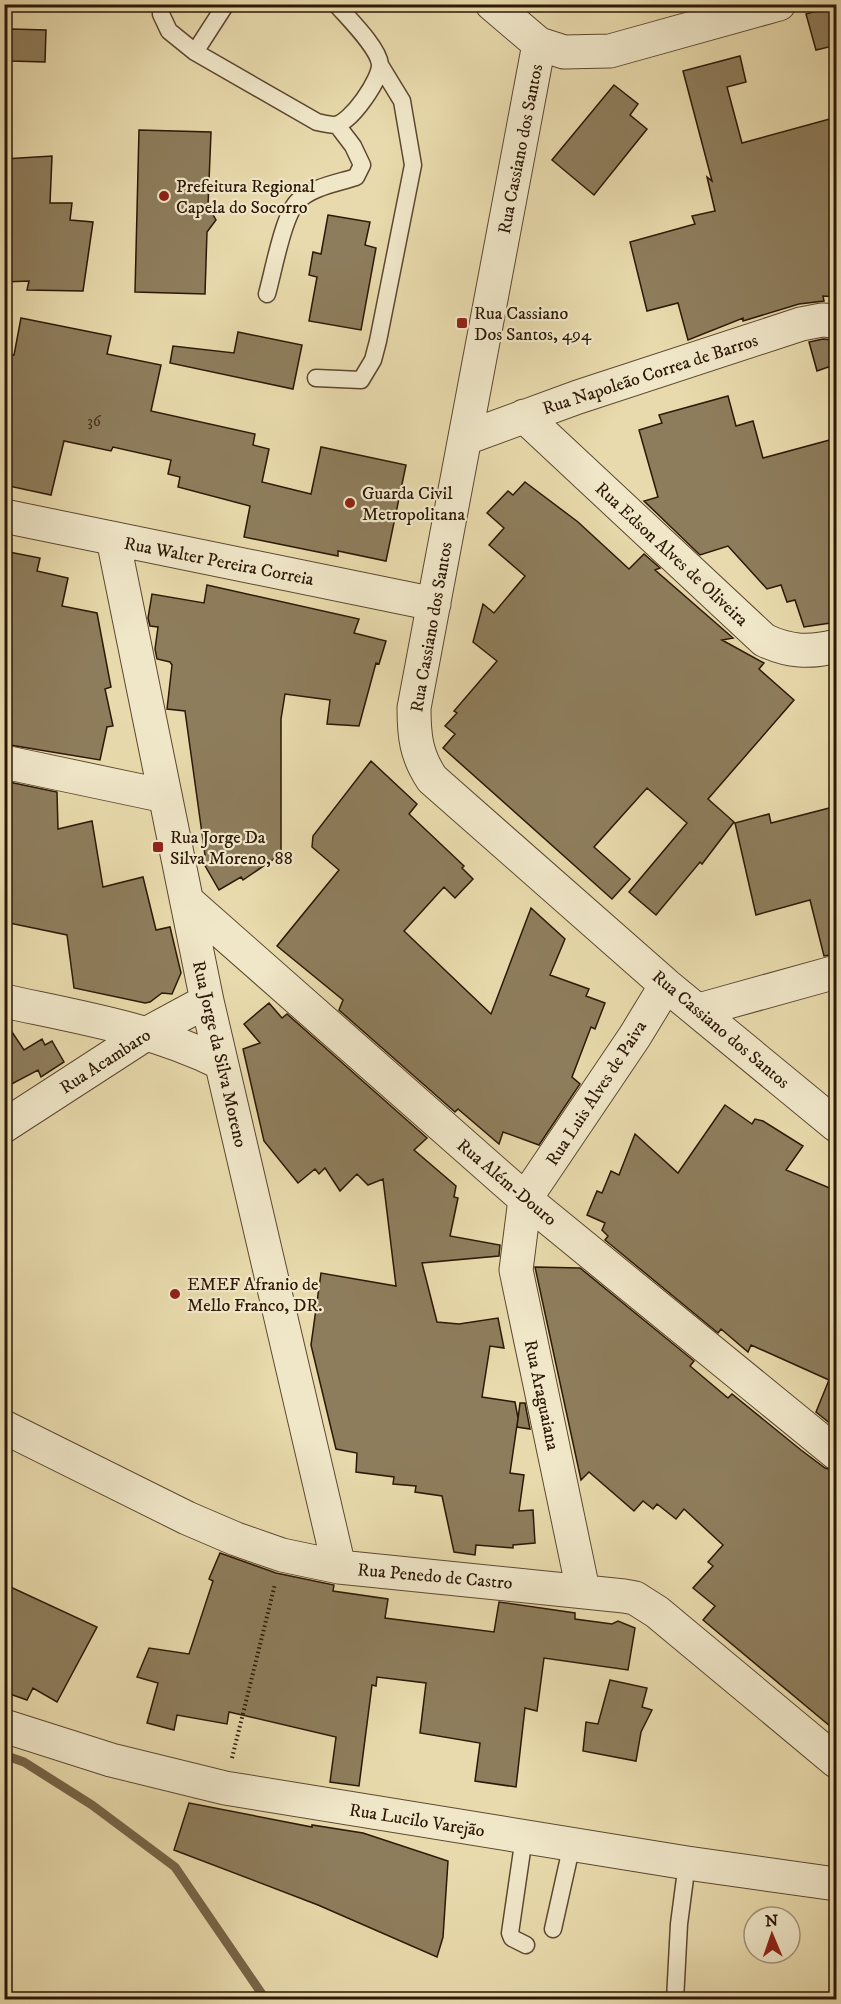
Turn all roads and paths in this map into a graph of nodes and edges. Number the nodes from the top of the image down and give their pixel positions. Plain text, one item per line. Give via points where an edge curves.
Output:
1 (162, 4) edge
2 (226, 4) edge
3 (336, 4) edge
4 (492, 4) edge
5 (779, 4) edge
6 (539, 44) junction
7 (195, 51) junction
8 (380, 65) junction
9 (337, 125) junction
10 (267, 294) dead end
11 (837, 321) edge
12 (316, 378) dead end
13 (524, 416) junction
14 (466, 438) junction
15 (4, 516) edge
16 (113, 539) junction
17 (434, 604) junction
18 (837, 646) edge
19 (4, 762) edge
20 (165, 796) junction
21 (187, 901) junction
22 (837, 972) edge
23 (666, 984) junction
24 (4, 1001) edge
25 (207, 1001) junction
26 (699, 1010) junction
27 (146, 1034) junction
28 (221, 1063) junction
29 (837, 1125) edge
30 (4, 1126) edge
31 (525, 1200) junction
32 (4, 1427) edge
33 (837, 1453) edge
34 (282, 1555) junction
35 (339, 1567) junction
36 (583, 1590) junction
37 (4, 1726) edge
38 (837, 1761) edge
39 (225, 1788) junction
40 (524, 1837) junction
41 (572, 1844) junction
42 (687, 1863) junction
43 (837, 1884) edge
44 (553, 1929) dead end
45 (526, 1945) dead end
46 (665, 2000) edge
47 (675, 2000) edge

1 - 7 lane via 161,14 169,30
2 - 7 lane
3 - 8 lane via 376,52
4 - 6 street, Rua Cassiano dos Santos
5 - 6 street via 610,51 564,52
6 - 14 street, Rua Cassiano dos Santos
7 - 9 lane via 317,122
8 - 9 lane via 376,79 352,116
8 - 12 lane via 402,101 413,165 380,329 373,360 361,380
9 - 10 lane via 363,165 356,177 318,188 297,202 286,225
11 - 13 street, Rua Napoleão Correa de Barros via 801,324
13 - 14 street, Rua Napoleão Correa de Barros
13 - 18 street, Rua Edson Alves de Oliveira via 764,640 785,650 816,651
14 - 17 street, Rua Cassiano dos Santos
15 - 16 street, Rua Walter Pereira Correia
16 - 17 street, Rua Walter Pereira Correia
16 - 20 street, Rua Jorge da Silva Moreno
17 - 23 street, Rua Cassiano dos Santos via 414,708 419,760 432,778
19 - 20 street
20 - 21 street, Rua Jorge da Silva Moreno
21 - 25 street, Rua Jorge da Silva Moreno
21 - 31 street, Rua Além-Douro
22 - 26 street
23 - 26 street, Rua Cassiano dos Santos
23 - 31 street, Rua Luis Alves de Paiva
24 - 27 street
25 - 27 street, Rua Acambaro
25 - 28 street, Rua Jorge da Silva Moreno
26 - 29 street, Rua Cassiano dos Santos
27 - 28 street via 173,1041
27 - 30 street, Rua Acambaro
28 - 35 street, Rua Jorge da Silva Moreno
31 - 33 street, Rua Além-Douro
31 - 36 street, Rua Araguaiana via 516,1270
32 - 34 street, Rua Penedo de Castro via 187,1518
34 - 35 street, Rua Penedo de Castro
34 - 39 path
35 - 36 street, Rua Penedo de Castro
36 - 38 street, Rua Penedo de Castro via 634,1598 647,1605
37 - 39 street, Rua Lucilo Varejão via 111,1760
39 - 40 street, Rua Lucilo Varejão
40 - 41 street, Rua Lucilo Varejão
40 - 45 lane via 510,1933
41 - 42 street, Rua Lucilo Varejão
41 - 44 lane
42 - 43 street, Rua Lucilo Varejão
42 - 47 lane
46 - 47 lane

